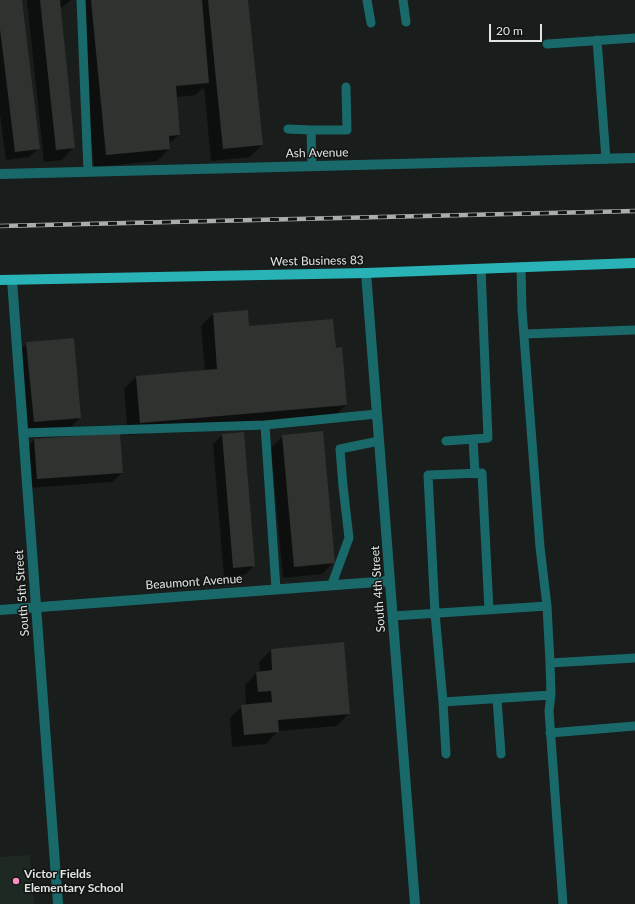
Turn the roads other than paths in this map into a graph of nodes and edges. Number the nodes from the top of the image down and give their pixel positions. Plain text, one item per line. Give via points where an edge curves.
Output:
1 (81, 0) edge
2 (367, 0) edge
3 (403, 0) edge
4 (406, 22) dead end
5 (370, 23) dead end
6 (635, 38) edge
7 (597, 40) junction
8 (547, 44) dead end
9 (346, 87) dead end
10 (288, 129) dead end
11 (311, 130) junction
12 (635, 158) edge
13 (606, 159) junction
14 (312, 166) junction
15 (88, 172) junction
16 (0, 174) edge
17 (635, 263) edge
18 (521, 267) junction
19 (481, 269) junction
20 (366, 273) junction
21 (0, 280) edge
22 (12, 280) junction
23 (635, 330) edge
24 (524, 334) junction
25 (377, 414) junction
26 (265, 424) junction
27 (23, 433) junction
28 (473, 439) junction
29 (379, 441) junction
30 (446, 441) dead end
31 (475, 474) junction
32 (390, 581) junction
33 (332, 584) junction
34 (276, 589) junction
35 (548, 606) junction
36 (36, 607) junction
37 (0, 610) edge
38 (489, 610) junction
39 (435, 614) junction
40 (393, 616) junction
41 (635, 658) edge
42 (550, 663) junction
43 (551, 695) junction
44 (497, 699) junction
45 (443, 702) junction
46 (635, 726) edge
47 (550, 733) junction
48 (446, 754) dead end
49 (501, 754) dead end
50 (58, 904) edge
51 (415, 904) edge
52 (563, 904) edge

1 - 15 lane
2 - 5 lane
3 - 4 lane
6 - 7 lane
7 - 8 lane
7 - 13 lane
9 - 11 lane via 347,130
10 - 11 lane
11 - 14 lane
12 - 13 street, Ash Avenue
13 - 14 street, Ash Avenue
14 - 15 street, Ash Avenue
15 - 16 street, Ash Avenue
17 - 18 main road, West Business 83
18 - 19 main road, West Business 83
18 - 24 lane
19 - 20 main road, West Business 83
19 - 28 lane via 488,438
20 - 22 main road, West Business 83
20 - 25 street, South 4th Street
21 - 22 main road, West Business 83
22 - 27 street, South 5th Street
23 - 24 lane
24 - 35 lane via 540,547
25 - 26 lane
25 - 29 street, South 4th Street
26 - 27 lane
26 - 34 lane
27 - 36 street, South 5th Street
28 - 30 lane
28 - 31 lane
29 - 32 street, South 4th Street
29 - 33 lane via 340,449 349,538
31 - 38 lane via 482,473
31 - 39 lane via 428,475
32 - 33 street, Beaumont Avenue
32 - 40 street, South 4th Street
33 - 34 street, Beaumont Avenue
34 - 36 street, Beaumont Avenue
35 - 38 lane
35 - 42 lane
36 - 37 street, Beaumont Avenue
36 - 50 street, South 5th Street
38 - 39 lane
39 - 40 lane
39 - 45 lane
40 - 51 street, South 4th Street
41 - 42 lane
42 - 43 lane
43 - 44 lane
43 - 47 lane
44 - 45 lane
44 - 49 lane
45 - 48 lane
46 - 47 lane
47 - 52 lane

